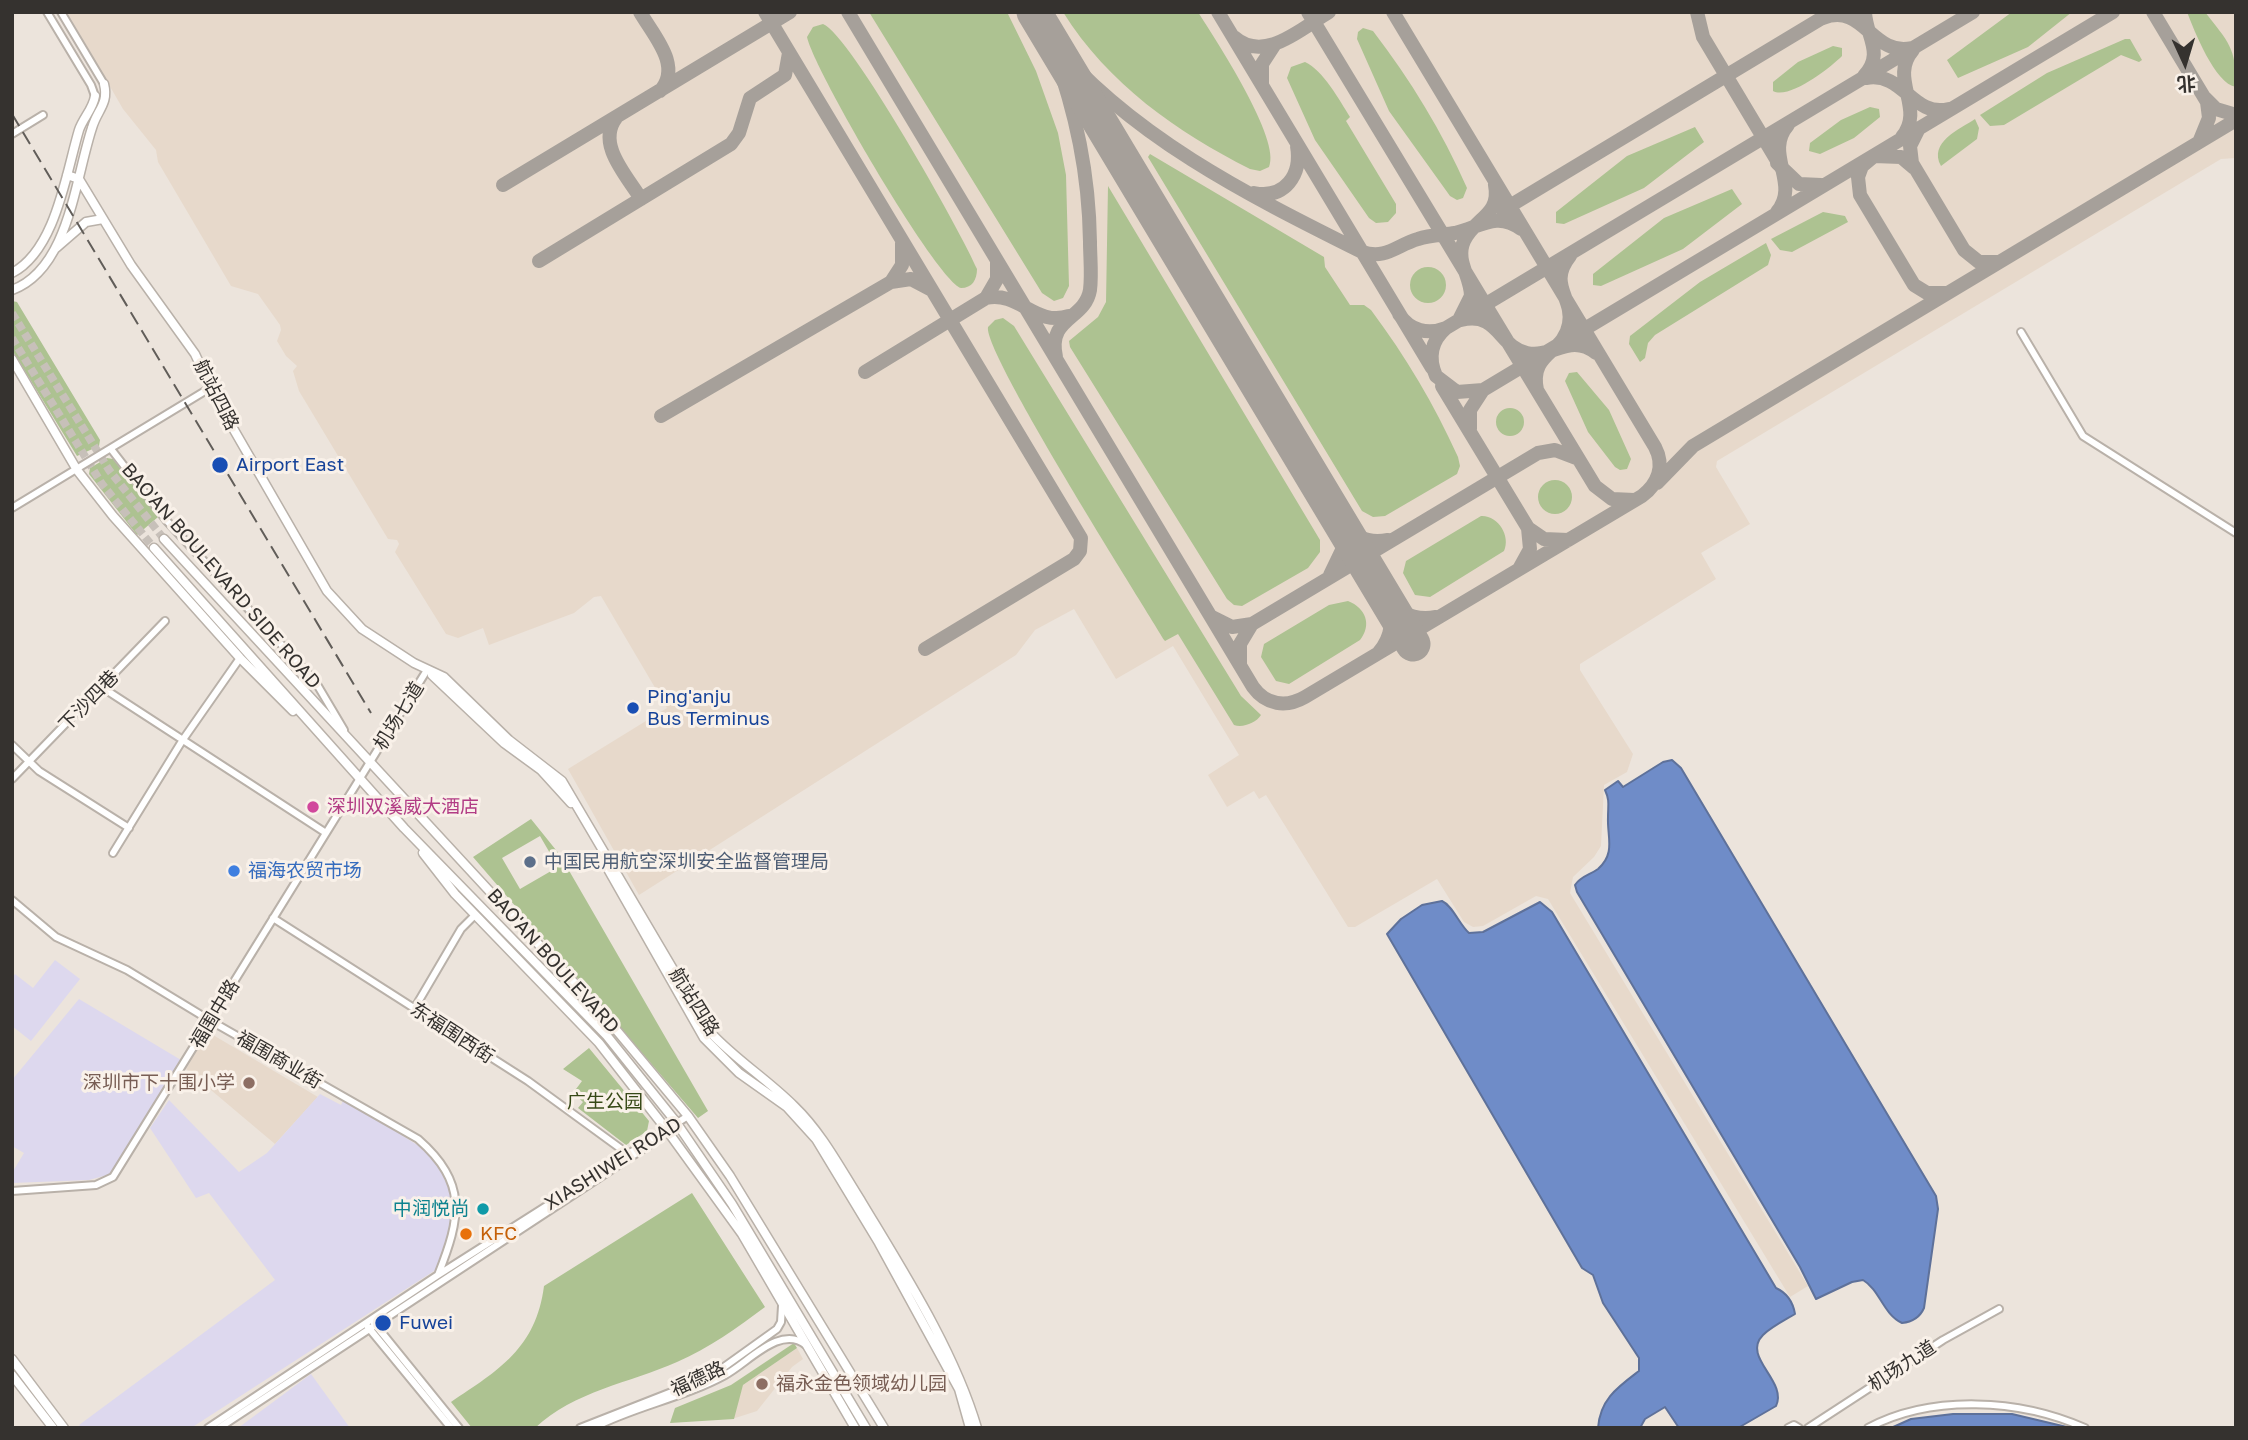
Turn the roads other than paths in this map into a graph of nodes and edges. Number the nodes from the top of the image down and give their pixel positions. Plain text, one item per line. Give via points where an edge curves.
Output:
1 (47, 12) edge
2 (61, 12) edge
3 (104, 84) joint
4 (95, 96) joint
5 (43, 115) dead end
6 (12, 134) edge
7 (67, 175) junction
8 (79, 179) junction
9 (103, 219) junction
10 (57, 248) junction
11 (12, 273) edge
12 (12, 292) edge
13 (2021, 332) dead end
14 (12, 359) edge
15 (210, 388) junction
16 (111, 450) junction
17 (77, 470) junction
18 (12, 508) edge
19 (2236, 533) edge
20 (164, 539) tunnel mouth
21 (154, 548) tunnel mouth
22 (165, 621) dead end
23 (240, 658) junction
24 (427, 670) junction
25 (103, 688) junction
26 (314, 730) junction
27 (350, 740) junction
28 (182, 741) junction
29 (12, 745) edge
30 (370, 761) junction
31 (29, 763) junction
32 (12, 779) edge
33 (359, 779) junction
34 (129, 828) junction
35 (404, 828) junction
36 (326, 833) junction
37 (113, 853) dead end
38 (12, 900) edge
39 (475, 915) junction
40 (273, 918) junction
41 (415, 1009) junction
42 (211, 1021) junction
43 (688, 1116) junction
44 (677, 1124) junction
45 (667, 1130) junction
46 (628, 1154) junction
47 (12, 1191) edge
48 (720, 1204) junction
49 (760, 1249) junction
50 (438, 1275) junction
51 (779, 1297) junction
52 (1999, 1309) dead end
53 (370, 1324) junction
54 (767, 1343) junction
55 (809, 1348) junction
56 (12, 1359) edge
57 (12, 1375) edge
58 (12, 1384) edge
59 (44, 1417) junction
60 (53, 1428) edge
61 (64, 1428) edge
62 (208, 1428) edge
63 (219, 1428) edge
64 (451, 1428) edge
65 (459, 1428) edge
66 (580, 1428) edge
67 (593, 1428) edge
68 (855, 1428) edge
69 (866, 1428) edge
70 (884, 1428) edge
71 (970, 1428) edge
72 (977, 1428) edge
73 (1808, 1428) edge
74 (1868, 1428) edge
75 (2085, 1428) edge

1 - 4 street
2 - 3 street
3 - 8 main road via 105,104 92,126
4 - 7 main road via 81,124
5 - 6 street
7 - 8 main road
7 - 11 main road via 40,246 32,259
8 - 9 main road, 航站四路
8 - 10 main road
9 - 10 main road via 86,222
9 - 15 main road, 航站四路 via 189,344
10 - 12 main road via 39,274
13 - 19 street via 2083,436
14 - 17 main road, BAO'AN BOULEVARD SIDE ROAD
15 - 16 street
15 - 24 main road, 航站四路 via 327,591 362,629
16 - 17 street
16 - 27 street, BAO'AN BOULEVARD SIDE ROAD via 161,515 315,681
17 - 18 street
17 - 23 main road, BAO'AN BOULEVARD SIDE ROAD
20 - 27 main road, BAO'AN BOULEVARD
21 - 26 main road, BAO'AN BOULEVARD
22 - 25 street, 下沙四巷
23 - 26 main road, BAO'AN BOULEVARD SIDE ROAD
23 - 28 street
24 - 30 street, 机场七道
24 - 71 main road, 航站四路 via 504,743 557,785 704,1038 739,1073 787,1107 816,1139 959,1390
24 - 72 main road, 航站四路 via 444,677 496,728 562,781 710,1032 793,1105 821,1137 886,1242 965,1388
25 - 28 street
25 - 31 street, 下沙四巷
26 - 33 main road, BAO'AN BOULEVARD
27 - 30 main road, BAO'AN BOULEVARD
28 - 34 street
28 - 36 street
29 - 31 street
30 - 33 street, 福围中路
30 - 43 main road, BAO'AN BOULEVARD via 603,1014
31 - 32 street, 下沙四巷
31 - 34 street
33 - 35 main road, BAO'AN BOULEVARD
33 - 36 street, 福围中路
34 - 37 street
35 - 39 main road
35 - 44 main road, BAO'AN BOULEVARD via 607,1036
36 - 40 street, 福围中路
38 - 42 street, 福围商业街 via 56,937 127,970
39 - 41 street via 461,929
39 - 45 main road via 598,1043
40 - 41 street, 东福围西街
40 - 42 street, 福围中路
41 - 46 street, 东福围西街 via 528,1081
42 - 47 street, 福围中路 via 113,1177 96,1185
42 - 50 street, 福围商业街 via 418,1139 439,1158 451,1180 456,1222
43 - 44 street, XIASHIWEI ROAD
43 - 70 main road, BAO'AN BOULEVARD via 765,1228
44 - 45 street, XIASHIWEI ROAD
44 - 49 main road, BAO'AN BOULEVARD
45 - 46 street, XIASHIWEI ROAD
45 - 48 main road
45 - 53 street, XIASHIWEI ROAD
46 - 50 street, XIASHIWEI ROAD
48 - 49 main road
48 - 51 main road
49 - 69 main road, BAO'AN BOULEVARD
50 - 53 street, XIASHIWEI ROAD
51 - 54 street, 福德路 via 781,1322
51 - 55 main road
52 - 73 street, 机场九道
53 - 62 street, XIASHIWEI ROAD
53 - 63 street, XIASHIWEI ROAD
53 - 64 street
53 - 65 street
54 - 55 street, 福德路 via 789,1338
54 - 66 street, 福德路 via 703,1380
54 - 67 street, 福德路 via 706,1385
55 - 68 main road
56 - 61 main road
57 - 59 main road
58 - 59 main road
59 - 60 main road
74 - 75 street via 1922,1410 1965,1405 2039,1412

